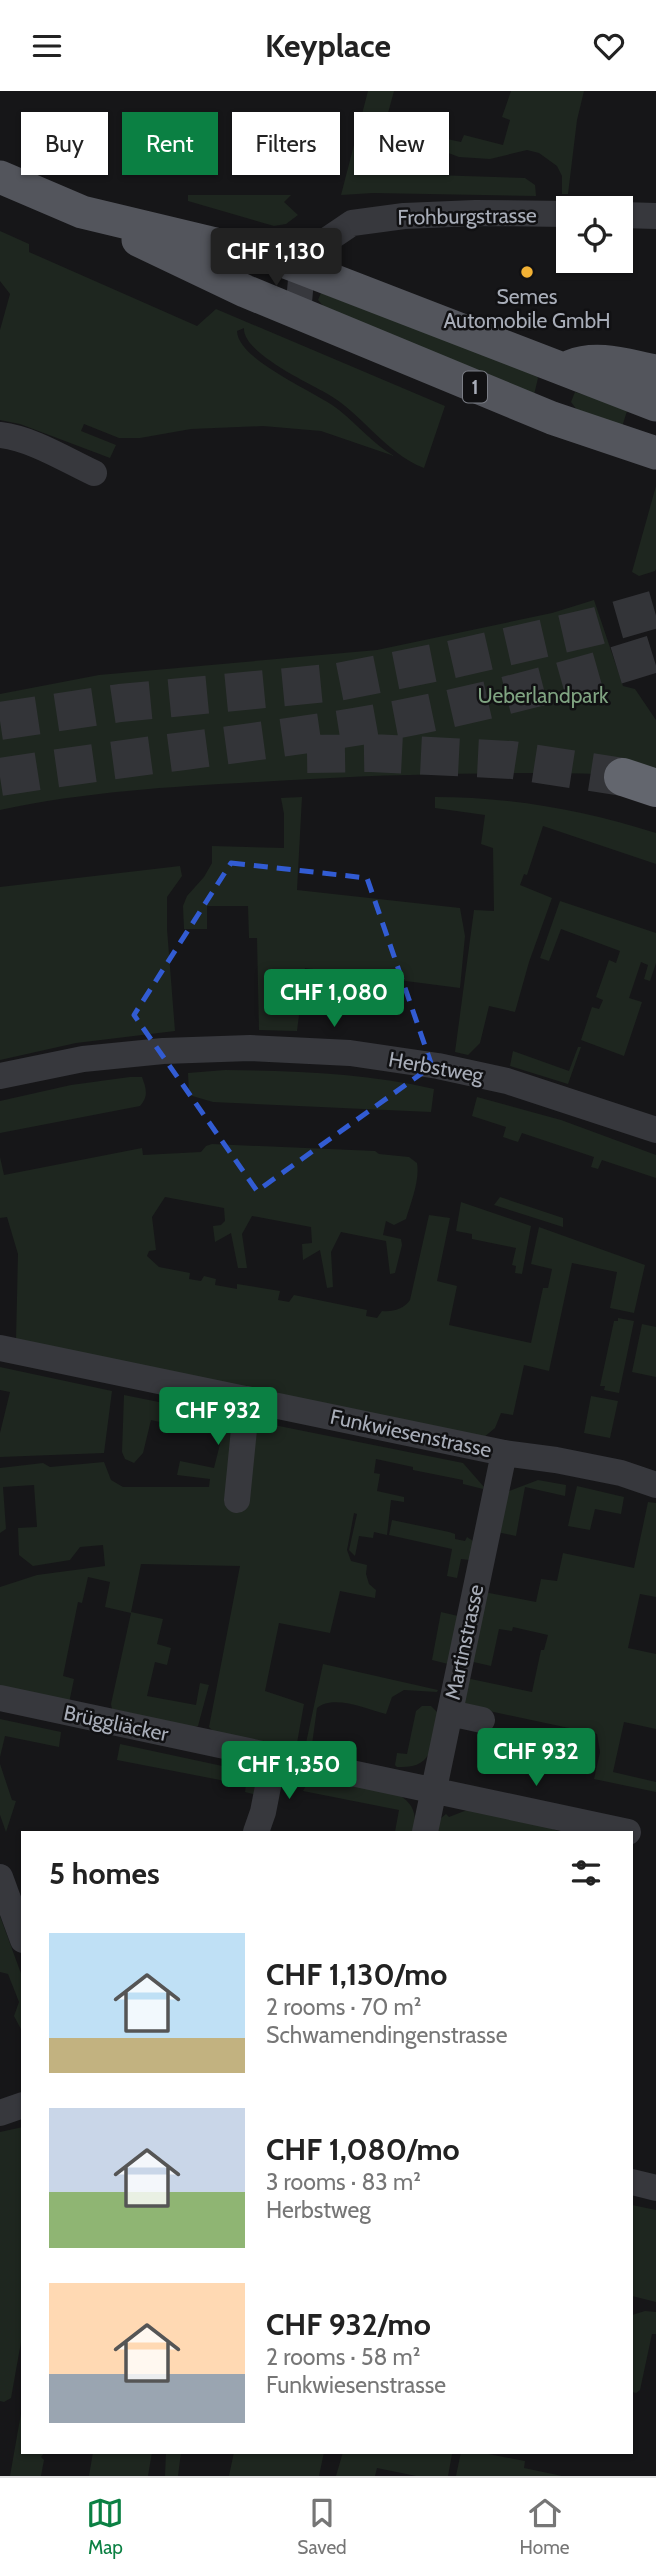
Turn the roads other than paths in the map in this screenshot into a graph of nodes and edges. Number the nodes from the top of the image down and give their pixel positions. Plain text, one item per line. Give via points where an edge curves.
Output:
1 (0, 177) edge
2 (82, 212) junction
3 (556, 214) edge
4 (633, 215) edge
5 (656, 216) edge
6 (302, 269) junction
7 (298, 313) junction
8 (566, 369) junction
9 (656, 371) edge
10 (656, 405) edge
11 (552, 418) junction
12 (0, 435) edge
13 (656, 453) edge
14 (94, 473) dead end
15 (0, 1076) edge
16 (656, 1130) edge
17 (0, 1348) edge
18 (247, 1399) junction
19 (504, 1453) junction
20 (656, 1485) edge
21 (237, 1500) dead end
22 (0, 1698) edge
23 (450, 1713) junction
24 (482, 1720) dead end
25 (274, 1756) junction
26 (434, 1789) junction
27 (256, 1831) edge
28 (425, 1831) edge
29 (622, 1831) edge
30 (0, 1877) edge
31 (21, 1935) edge
32 (21, 2106) edge
33 (0, 2113) edge
34 (633, 2182) edge
35 (656, 2188) edge

1 - 2 main road, 1
2 - 6 main road, 1 via 278,259
2 - 7 main road, 1
3 - 6 street, Frohburgstrasse via 475,213 352,223 324,242
4 - 5 street
6 - 7 street
6 - 8 main road, 1
7 - 11 main road, 1
8 - 9 main road via 585,361 607,361
8 - 10 main road
8 - 11 main road via 555,390
11 - 13 main road, 1
12 - 14 street via 12,436
15 - 16 street, Herbstweg via 82,1059 163,1051 250,1048 350,1053 507,1081
17 - 18 street, Funkwiesenstrasse
18 - 19 street, Funkwiesenstrasse
18 - 21 street
19 - 20 street, Funkwiesenstrasse via 556,1460
19 - 23 street, Martinstrasse
22 - 25 street, Brüggliäcker
23 - 24 street
23 - 26 street, Martinstrasse
25 - 26 street, Brüggliäcker
25 - 27 street
26 - 28 street, Martinstrasse
26 - 29 street, Brüggliäcker
30 - 31 street
32 - 33 street
34 - 35 street

